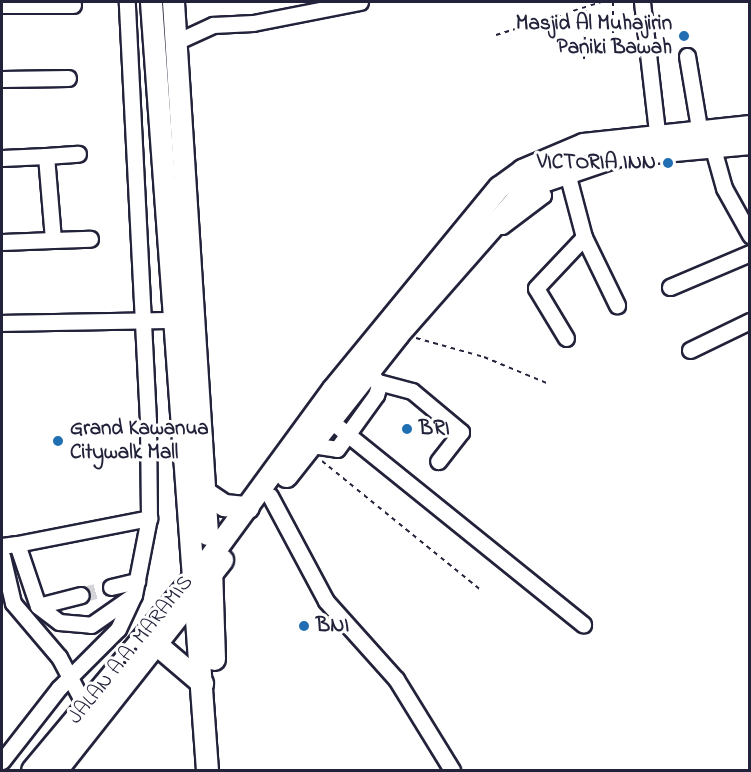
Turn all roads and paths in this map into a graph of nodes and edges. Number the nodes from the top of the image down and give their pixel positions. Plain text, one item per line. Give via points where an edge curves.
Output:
1 (127, 2) edge
2 (151, 2) edge
3 (173, 2) edge
4 (360, 2) edge
5 (602, 2) edge
6 (613, 2) edge
7 (642, 2) edge
8 (2, 5) edge
9 (73, 5) dead end
10 (586, 7) junction
11 (496, 35) dead end
12 (176, 42) junction
13 (613, 49) dead end
14 (687, 56) dead end
15 (584, 59) dead end
16 (68, 78) dead end
17 (2, 79) edge
18 (750, 126) edge
19 (699, 128) junction
20 (657, 132) junction
21 (750, 143) edge
22 (712, 145) junction
23 (78, 154) dead end
24 (46, 156) junction
25 (2, 158) edge
26 (566, 169) junction
27 (535, 184) junction
28 (496, 230) dead end
29 (750, 235) edge
30 (584, 237) junction
31 (90, 239) dead end
32 (53, 240) junction
33 (2, 242) edge
34 (750, 253) edge
35 (670, 287) dead end
36 (617, 305) dead end
37 (174, 320) junction
38 (138, 321) junction
39 (750, 321) edge
40 (2, 323) edge
41 (398, 334) junction
42 (566, 338) dead end
43 (690, 350) dead end
44 (373, 377) junction
45 (549, 384) dead end
46 (331, 421) junction
47 (347, 434) junction
48 (310, 447) junction
49 (438, 461) dead end
50 (206, 493) junction
51 (270, 496) junction
52 (248, 507) junction
53 (149, 518) junction
54 (192, 527) junction
55 (9, 545) edge
56 (2, 556) edge
57 (205, 568) junction
58 (111, 587) tunnel mouth
59 (136, 588) junction
60 (481, 591) dead end
61 (81, 595) tunnel mouth
62 (194, 595) junction
63 (170, 598) junction
64 (38, 606) junction
65 (583, 624) dead end
66 (155, 643) junction
67 (70, 676) junction
68 (202, 683) junction
69 (85, 706) junction
70 (213, 747) junction
71 (2, 761) edge
72 (32, 771) edge
73 (56, 771) edge
74 (207, 771) edge
75 (220, 771) edge
76 (452, 771) edge

1 - 38 street
2 - 37 highway
3 - 12 highway
4 - 12 street via 253,23 213,25
5 - 10 path
6 - 13 path
7 - 20 street
8 - 9 street
10 - 11 path
10 - 15 path
12 - 50 highway
14 - 19 street
16 - 17 street
18 - 19 highway, JALAN A.A. MARAMIS
19 - 20 highway, JALAN A.A. MARAMIS
20 - 52 highway, JALAN A.A. MARAMIS via 583,144 522,170 499,187 354,363
21 - 22 highway
22 - 26 highway via 619,155
22 - 29 street via 724,188
23 - 24 street
24 - 25 street
24 - 32 street
26 - 27 highway
26 - 30 street
27 - 28 street via 543,195
27 - 41 highway via 513,199
30 - 36 street
30 - 42 street via 536,290
31 - 32 street
32 - 33 street
34 - 35 street
37 - 38 street
37 - 54 highway
38 - 40 street
38 - 53 street
39 - 43 street
41 - 44 highway
41 - 45 path via 484,357
44 - 46 highway
44 - 47 street via 376,394
44 - 49 street via 412,391 461,432
46 - 47 street
46 - 48 highway
47 - 48 street via 334,450
47 - 65 street
48 - 51 highway
48 - 60 path
50 - 52 highway via 224,506
50 - 57 highway
51 - 57 highway
51 - 76 street via 326,601 396,679
52 - 57 highway, JALAN A.A. MARAMIS
53 - 55 street
53 - 59 street
54 - 57 highway
54 - 63 highway
55 - 64 street
56 - 67 street via 13,603
57 - 62 highway
57 - 63 highway, JALAN A.A. MARAMIS
57 - 70 highway
58 - 59 street
59 - 64 street via 82,626 59,621
59 - 67 street via 117,629
61 - 64 street
62 - 66 highway
62 - 68 highway
63 - 69 highway, JALAN A.A. MARAMIS
66 - 68 highway
66 - 73 highway
67 - 69 street
67 - 71 street
68 - 70 highway
69 - 72 highway, JALAN A.A. MARAMIS
70 - 74 highway
70 - 75 highway

